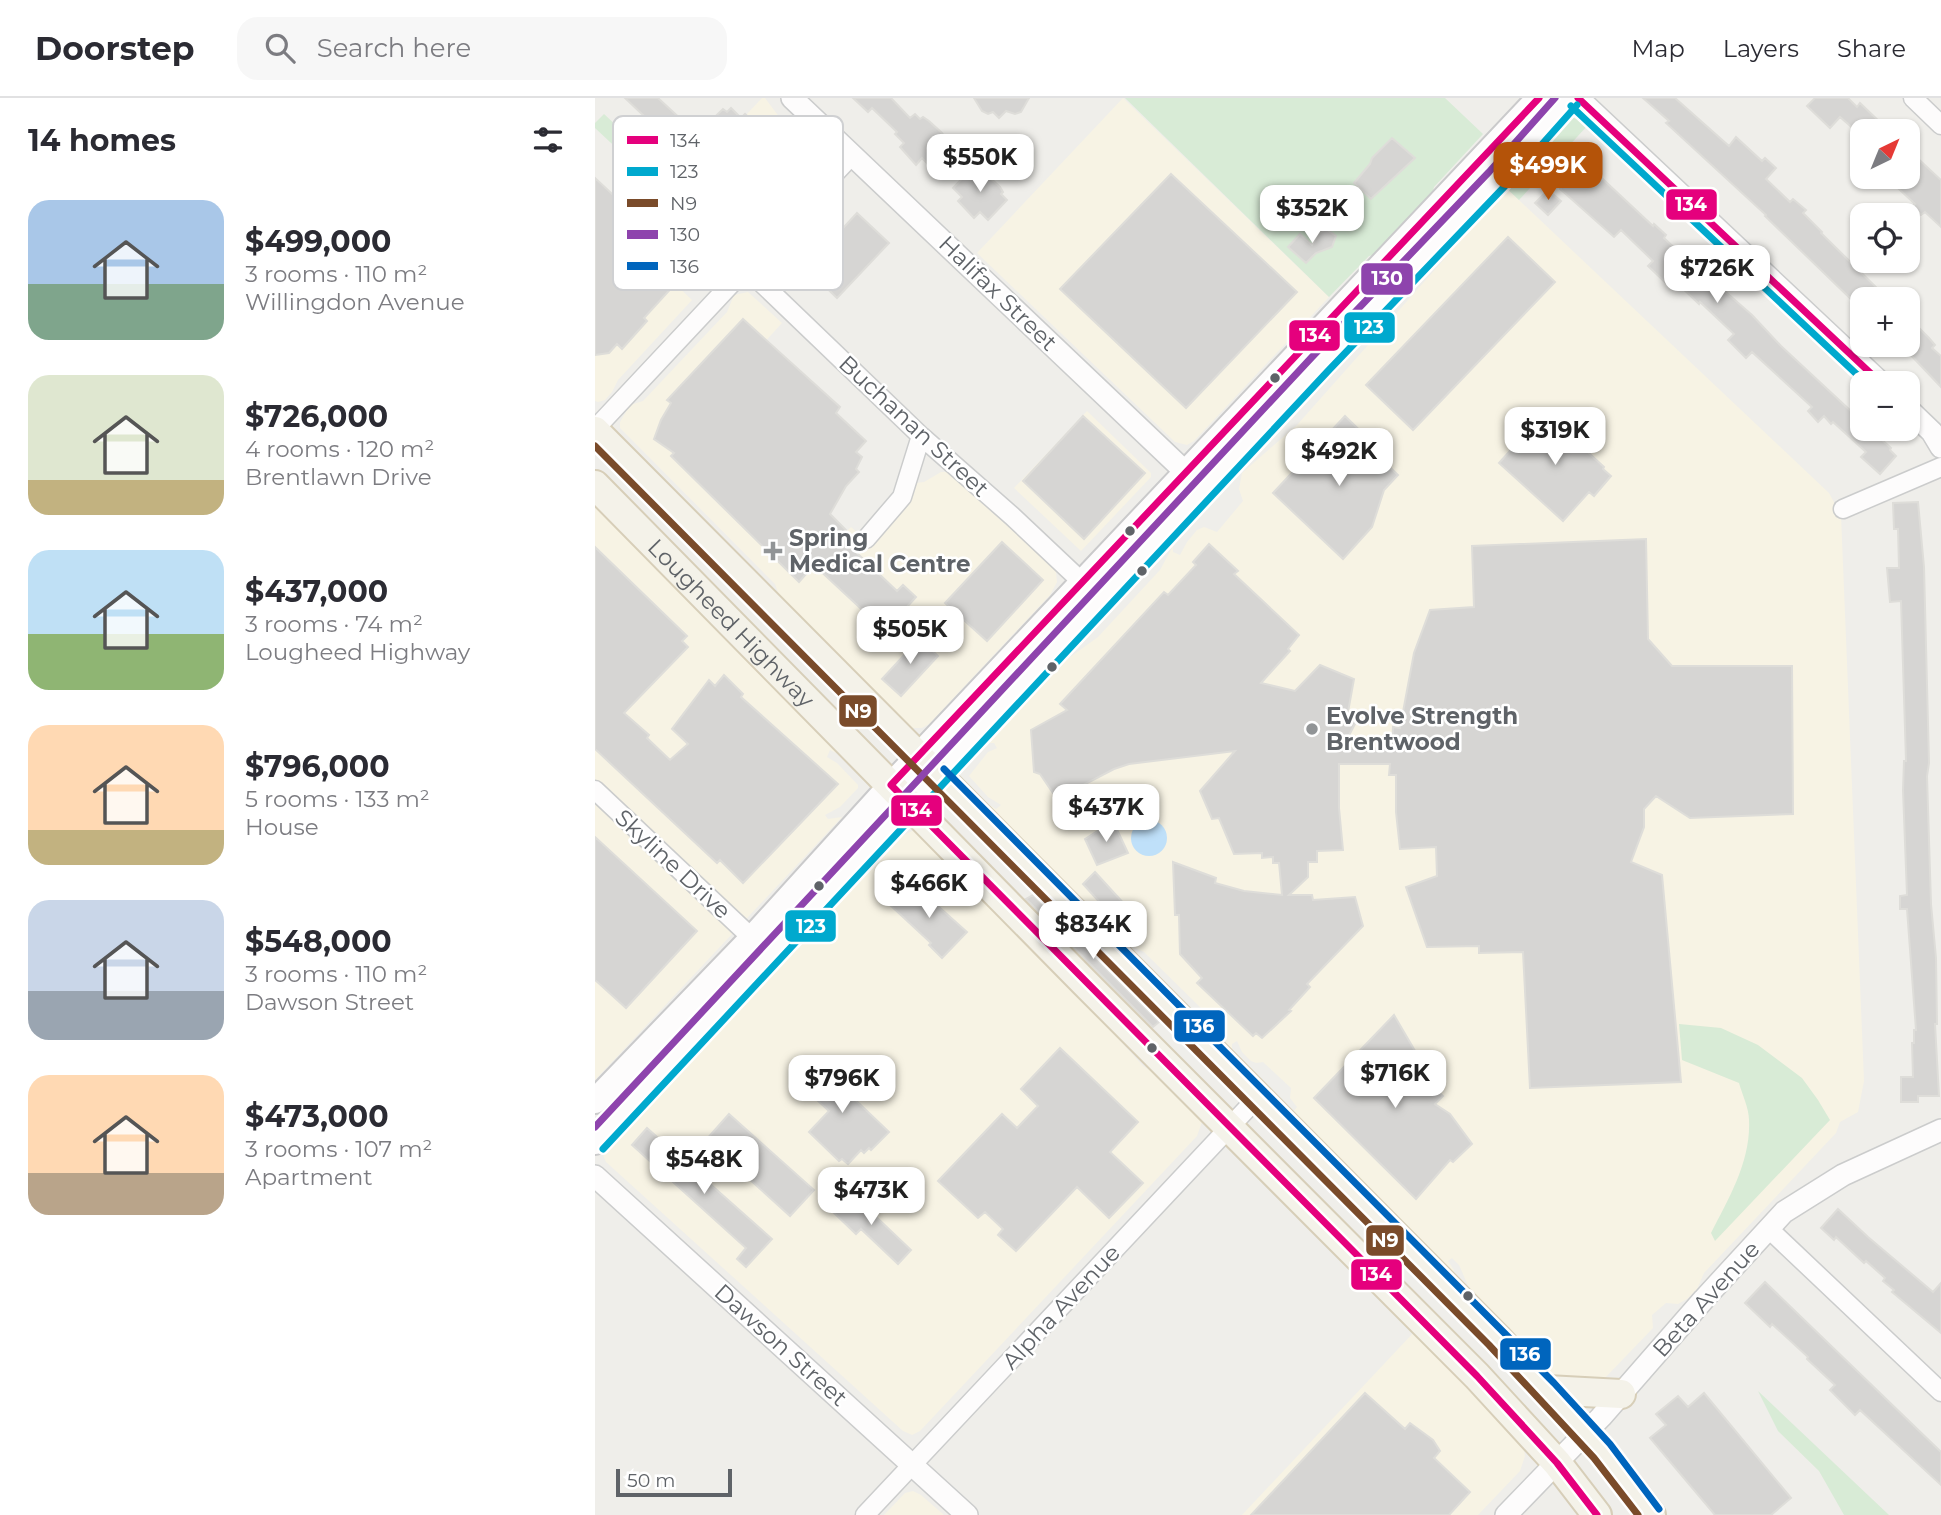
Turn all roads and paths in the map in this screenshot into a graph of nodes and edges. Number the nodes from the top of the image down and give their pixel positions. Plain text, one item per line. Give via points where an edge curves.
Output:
1 (792, 98) edge
2 (1539, 98) edge
3 (1569, 98) edge
4 (1579, 98) edge
5 (1913, 98) edge
6 (811, 116) edge
7 (1941, 125) edge
8 (843, 146) edge
9 (852, 155) junction
10 (843, 165) edge
11 (727, 290) edge
12 (769, 290) edge
13 (1868, 371) edge
14 (1920, 420) edge
15 (595, 430) edge
16 (921, 436) junction
17 (1941, 447) edge
18 (1941, 467) edge
19 (1185, 472) junction
20 (595, 485) edge
21 (1204, 490) junction
22 (1843, 509) dead end
23 (866, 539) dead end
24 (1082, 582) junction
25 (928, 766) junction
26 (891, 785) junction
27 (595, 790) edge
28 (911, 805) junction
29 (751, 938) junction
30 (1257, 1098) junction
31 (595, 1101) edge
32 (1229, 1126) junction
33 (1941, 1130) edge
34 (595, 1142) edge
35 (595, 1176) edge
36 (1769, 1229) junction
37 (1546, 1390) junction
38 (1941, 1392) edge
39 (1621, 1394) junction
40 (1586, 1433) junction
41 (1557, 1463) junction
42 (912, 1465) junction
43 (865, 1515) edge
44 (967, 1515) edge
45 (1506, 1515) edge
46 (1597, 1515) edge
47 (1651, 1515) edge

1 - 6 street, Halifax Street
2 - 19 main road
3 - 21 main road
4 - 13 street
5 - 7 street
8 - 9 street, Halifax Street
9 - 10 street
9 - 19 street, Halifax Street
11 - 15 street
12 - 16 street, Buchanan Street
14 - 17 street
15 - 25 main road, Lougheed Highway
16 - 23 street via 902,497
16 - 24 street, Buchanan Street
18 - 22 street
19 - 21 street, Halifax Street
19 - 24 main road
20 - 26 main road, Lougheed Highway
21 - 25 main road
24 - 25 main road
25 - 26 main road
25 - 28 main road
25 - 30 main road, Lougheed Highway
26 - 28 main road, Lougheed Highway
26 - 29 main road
27 - 29 street, Skyline Drive
28 - 32 main road, Lougheed Highway
28 - 34 main road
29 - 31 main road
30 - 32 street, Alpha Avenue
30 - 37 main road, Lougheed Highway
32 - 41 main road, Lougheed Highway
32 - 42 street, Alpha Avenue
33 - 36 street, Beta Avenue via 1820,1188 1784,1212
35 - 42 street, Dawson Street
36 - 38 street
36 - 39 street, Beta Avenue
37 - 39 main road
37 - 40 main road, Lougheed Highway
39 - 40 street, Beta Avenue
40 - 41 street, Beta Avenue
40 - 47 main road, Lougheed Highway
41 - 45 street, Beta Avenue
41 - 46 main road, Lougheed Highway
42 - 43 street, Alpha Avenue
42 - 44 street, Dawson Street

